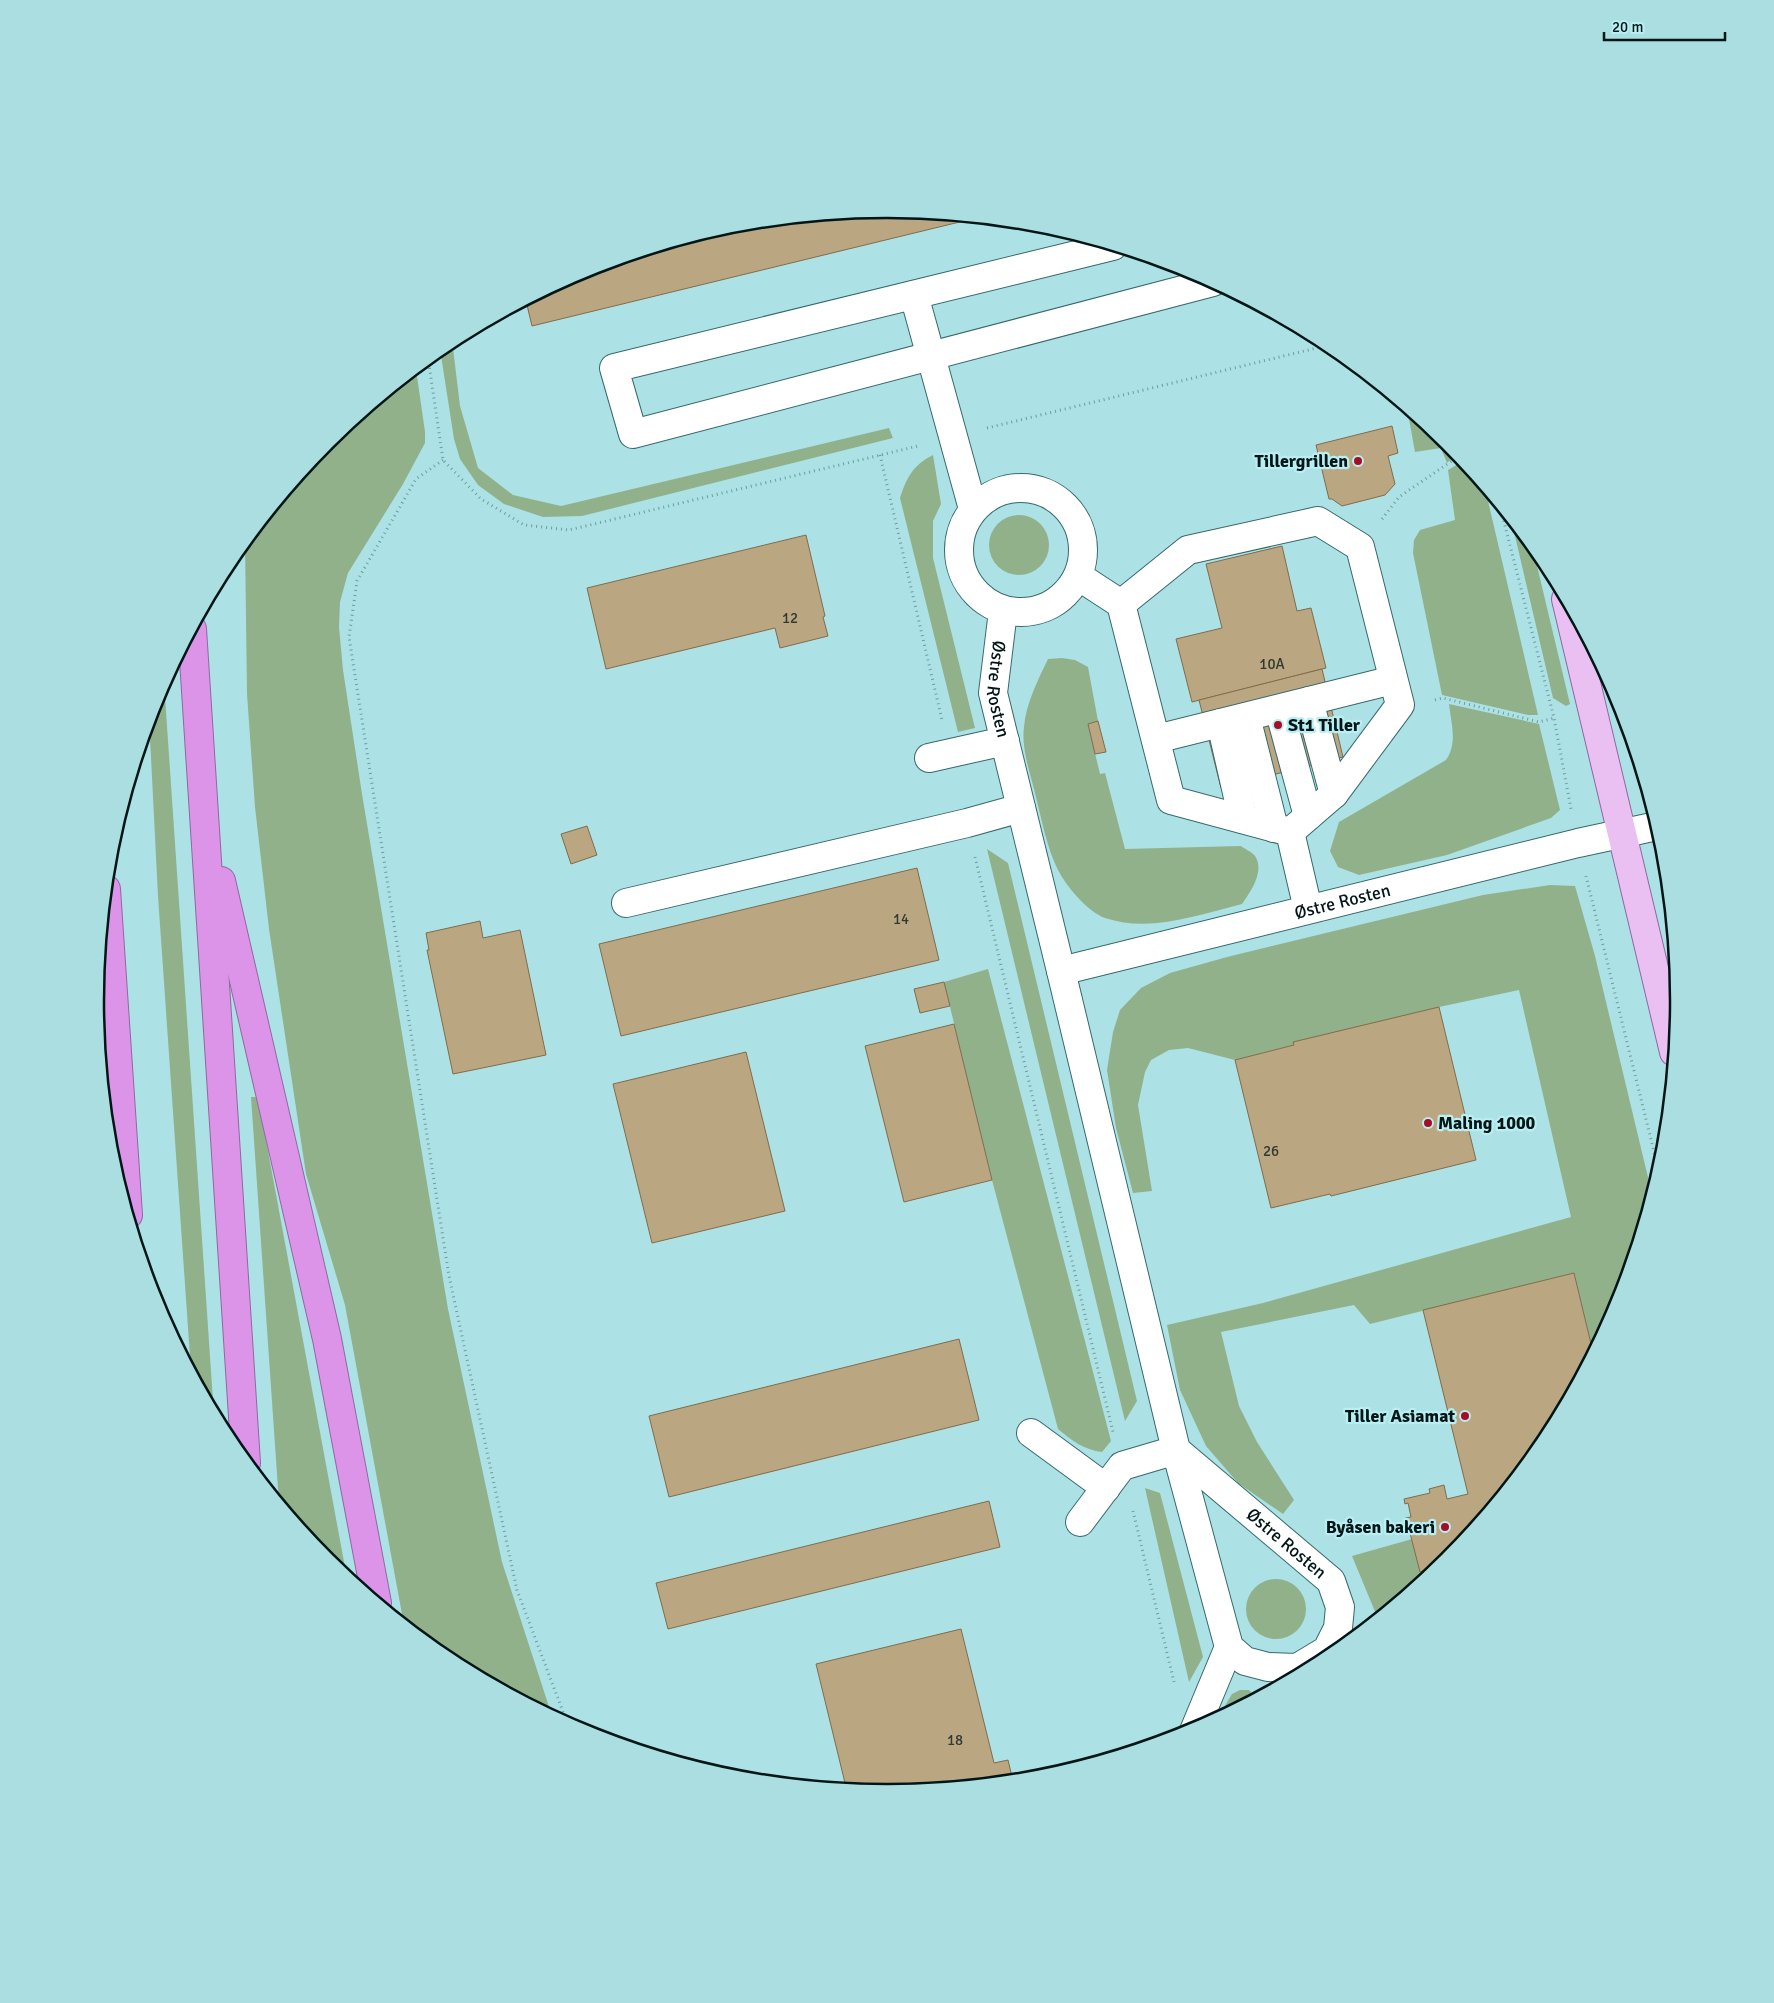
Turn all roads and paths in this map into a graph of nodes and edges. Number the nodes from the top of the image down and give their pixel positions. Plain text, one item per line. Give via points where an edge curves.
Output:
1 (1102, 249) edge
2 (1202, 285) edge
3 (914, 295) junction
4 (1318, 348) edge
5 (931, 356) junction
6 (429, 366) edge
7 (952, 437) junction
8 (880, 455) junction
9 (443, 460) junction
10 (1453, 460) edge
11 (973, 509) junction
12 (1360, 548) junction
13 (1078, 576) junction
14 (1121, 604) junction
15 (1003, 610) junction
16 (1572, 622) edge
17 (193, 641) edge
18 (1396, 692) junction
19 (1309, 701) junction
20 (1279, 708) junction
21 (1554, 718) dead end
22 (1233, 720) junction
23 (1156, 739) junction
24 (1005, 741) junction
25 (939, 755) joint
26 (1334, 794) junction
27 (203, 804) junction
28 (1022, 808) junction
29 (1243, 819) junction
30 (967, 823) junction
31 (1291, 825) junction
32 (1650, 828) edge
33 (1622, 834) junction
34 (626, 903) dead end
35 (1308, 909) junction
36 (108, 919) edge
37 (1061, 971) junction
38 (1669, 1033) edge
39 (126, 1186) edge
40 (1031, 1433) dead end
41 (245, 1449) edge
42 (1176, 1450) junction
43 (1122, 1466) junction
44 (1106, 1488) junction
45 (1080, 1522) dead end
46 (376, 1595) edge
47 (1229, 1647) junction
48 (1176, 1688) dead end
49 (564, 1715) edge
50 (1199, 1720) edge

1 - 3 street
2 - 5 street
3 - 5 street
3 - 5 street via 614,368 633,434
4 - 7 path
5 - 7 street
6 - 9 path
7 - 8 path
7 - 11 street
8 - 9 path via 569,530 524,525 480,499
8 - 25 path
9 - 49 path via 416,479 357,581 349,637 449,1276 517,1590
10 - 12 path via 1399,497
11 - 13 street via 997,492 1027,487 1055,497 1075,518 1084,546
11 - 15 street via 959,537 960,568 976,595
12 - 14 street via 1318,521 1188,550
12 - 18 street
13 - 14 street
13 - 15 street via 1060,600 1033,612
14 - 23 street
15 - 24 street, Østre Rosten via 993,693
16 - 33 main road
17 - 27 highway
18 - 19 street
18 - 21 path via 1443,698 1539,722
18 - 26 street
19 - 20 street
19 - 26 street
20 - 22 street
20 - 31 street
22 - 23 street
22 - 29 street
22 - 31 street
23 - 29 street via 1171,800
24 - 25 street
24 - 28 street, Østre Rosten
26 - 31 street
27 - 41 highway
27 - 46 highway via 310,1261
28 - 30 street
28 - 37 street, Østre Rosten
29 - 31 street
30 - 34 street
30 - 43 path
31 - 35 street
32 - 33 street, Østre Rosten
33 - 35 street, Østre Rosten
33 - 38 main road
35 - 37 street, Østre Rosten
36 - 39 highway
37 - 42 street, Østre Rosten
40 - 44 street
42 - 43 street
42 - 47 street, Østre Rosten
42 - 47 street, Østre Rosten via 1331,1581 1340,1607 1338,1628 1326,1650 1297,1668 1268,1667 1244,1661
43 - 44 street
43 - 48 path
44 - 45 street
47 - 50 street

